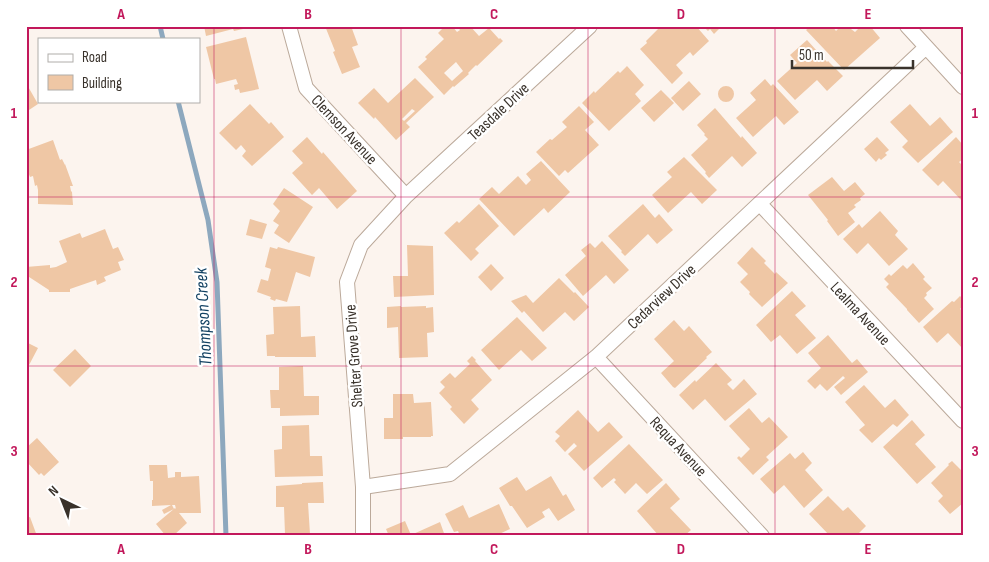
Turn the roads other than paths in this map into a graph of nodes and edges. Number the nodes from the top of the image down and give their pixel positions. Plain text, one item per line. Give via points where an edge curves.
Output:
1 (289, 26) edge
2 (590, 26) edge
3 (908, 26) edge
4 (926, 47) junction
5 (963, 87) edge
6 (406, 196) junction
7 (760, 204) junction
8 (596, 357) junction
9 (963, 421) edge
10 (363, 487) junction
11 (363, 536) edge
12 (762, 536) edge

1 - 6 street, Clemson Avenue via 306,88
2 - 6 street, Teasdale Drive
3 - 4 street
4 - 5 street
4 - 7 street, Cedarview Drive
6 - 10 street, Shelter Grove Drive via 361,245 347,282
7 - 8 street, Cedarview Drive
7 - 9 street, Lealma Avenue
8 - 10 street, Cedarview Drive via 450,474
8 - 12 street, Requa Avenue
10 - 11 street, Shelter Grove Drive

